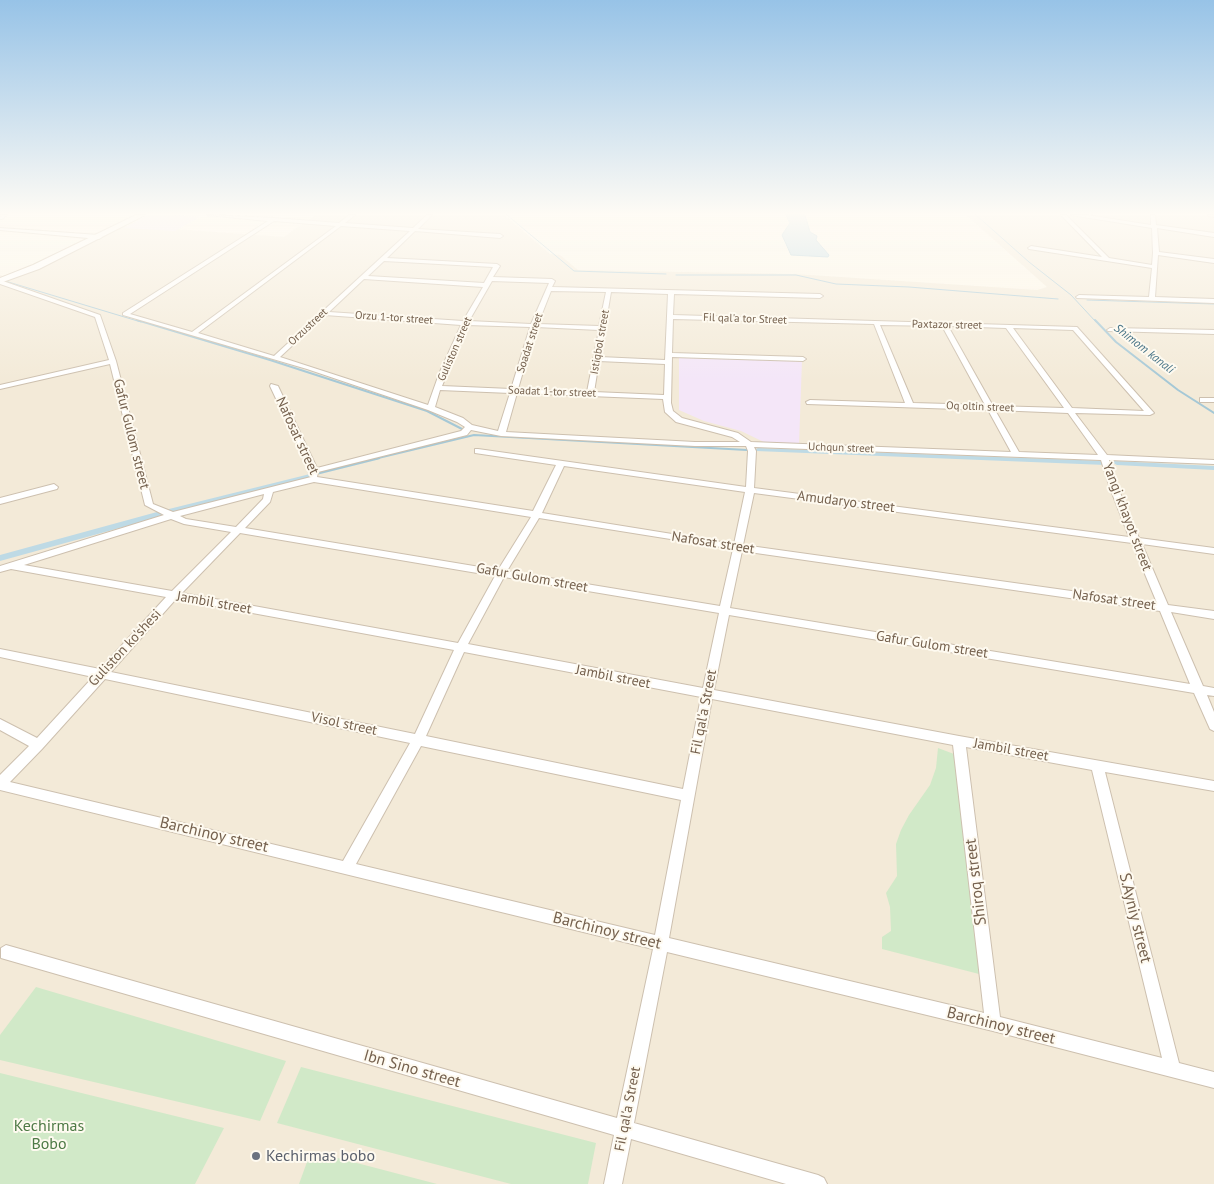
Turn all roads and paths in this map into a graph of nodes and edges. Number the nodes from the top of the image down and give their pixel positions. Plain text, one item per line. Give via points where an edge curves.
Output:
1 (28, 270) edge
2 (194, 270) edge
3 (280, 270) edge
4 (370, 270) edge
5 (494, 270) edge
6 (1156, 270) edge
7 (363, 277) junction
8 (0, 281) edge
9 (487, 282) junction
10 (548, 289) junction
11 (609, 290) junction
12 (670, 292) junction
13 (820, 296) dead end
14 (1079, 297) dead end
15 (1152, 298) junction
16 (1214, 301) edge
17 (323, 313) junction
18 (670, 317) junction
19 (819, 321) joint
20 (465, 323) junction
21 (877, 324) junction
22 (534, 325) junction
23 (944, 325) junction
24 (1008, 326) junction
25 (602, 328) junction
26 (1110, 330) dead end
27 (1214, 332) edge
28 (193, 334) junction
29 (275, 358) junction
30 (669, 358) junction
31 (596, 359) junction
32 (803, 359) dead end
33 (112, 361) junction
34 (274, 386) dead end
35 (0, 387) edge
36 (438, 388) junction
37 (514, 391) junction
38 (590, 394) junction
39 (667, 396) junction
40 (1204, 400) dead end
41 (1214, 400) edge
42 (810, 402) dead end
43 (910, 405) junction
44 (989, 407) junction
45 (431, 408) junction
46 (1070, 410) junction
47 (1150, 413) joint
48 (469, 427) junction
49 (501, 434) junction
50 (749, 444) junction
51 (478, 451) dead end
52 (1016, 454) junction
53 (1104, 457) junction
54 (1214, 462) edge
55 (561, 463) junction
56 (314, 475) junction
57 (54, 487) dead end
58 (750, 490) junction
59 (268, 491) junction
60 (0, 501) edge
61 (173, 515) junction
62 (536, 515) junction
63 (237, 531) junction
64 (1135, 540) junction
65 (737, 547) junction
66 (1214, 551) edge
67 (12, 566) junction
68 (0, 569) edge
69 (501, 572) junction
70 (173, 596) junction
71 (1163, 607) junction
72 (724, 610) junction
73 (1214, 615) edge
74 (462, 647) junction
75 (0, 653) edge
76 (100, 674) junction
77 (1198, 690) junction
78 (1214, 692) edge
79 (707, 695) junction
80 (0, 724) edge
81 (1214, 726) edge
82 (418, 740) junction
83 (959, 741) junction
84 (38, 745) junction
85 (1097, 766) junction
86 (0, 784) edge
87 (1214, 786) edge
88 (688, 796) junction
89 (347, 867) junction
90 (661, 944) junction
91 (6, 953) dead end
92 (993, 1023) junction
93 (1173, 1070) junction
94 (1214, 1080) edge
95 (624, 1129) junction
96 (613, 1184) edge
97 (818, 1184) edge

1 - 8 street
2 - 28 street, Uchqun street via 125,314
3 - 28 street
4 - 7 street, Orzustreet
5 - 9 street, Guliston street
6 - 15 street
7 - 9 street
7 - 17 street, Orzustreet
8 - 33 street, Gafur Gulom street via 98,316
9 - 10 street, Soadat street via 552,281
9 - 20 street, Guliston street
10 - 11 street
10 - 22 street, Soadat street
11 - 12 street
11 - 25 street, Istiqbol street
12 - 13 street
12 - 18 street
14 - 15 street
15 - 16 street
17 - 20 street, Orzu 1-tor street
17 - 29 street, Orzustreet
18 - 19 street, Fil qal'a tor Street
18 - 30 street
19 - 21 street, Paxtazor street
20 - 22 street, Orzu 1-tor street
20 - 36 street, Guliston street
21 - 23 street, Paxtazor street
21 - 43 street
22 - 25 street, Orzu 1-tor street
22 - 37 street, Soadat street
23 - 24 street, Paxtazor street
23 - 44 street
24 - 46 street, Yangi khayot street
24 - 47 street, Paxtazor street via 1074,328
25 - 31 street, Istiqbol street
26 - 27 street
28 - 29 street, Uchqun street
29 - 45 street, Uchqun street
30 - 31 street
30 - 32 street
30 - 39 street
31 - 38 street, Istiqbol street
33 - 35 street
33 - 61 street, Gafur Gulom street via 148,505
34 - 56 street, Nafosat street
36 - 37 street, Soadat 1-tor street
36 - 45 street, Guliston street
37 - 38 street, Soadat 1-tor street
37 - 49 street, Soadat street
38 - 39 street, Soadat 1-tor street
39 - 50 street via 667,409 672,416 735,435
40 - 41 street
42 - 43 street, Oq oltin street
43 - 44 street, Oq oltin street
44 - 46 street, Oq oltin street
44 - 52 street
45 - 48 street, Uchqun street
46 - 47 street, Oq oltin street
46 - 53 street, Yangi khayot street
48 - 49 street, Uchqun street
48 - 56 street via 464,433
49 - 50 street, Uchqun street
50 - 52 street, Uchqun street
50 - 58 street, Fil qal'a Street via 752,452
51 - 55 street, Amudaryo street
52 - 53 street, Uchqun street
53 - 54 street, Uchqun street
53 - 64 street, Yangi khayot street
55 - 58 street, Amudaryo street
55 - 62 street
56 - 59 street
56 - 62 street, Nafosat street
57 - 60 street
58 - 64 street, Amudaryo street
58 - 65 street, Fil qal'a Street
59 - 61 street
59 - 63 street, Guliston ko'shesi via 267,500
61 - 63 street, Gafur Gulom street via 184,521
61 - 67 street
62 - 65 street, Nafosat street
62 - 69 street
63 - 69 street, Gafur Gulom street
63 - 70 street, Guliston ko'shesi
64 - 66 street, Amudaryo street
64 - 71 street, Yangi khayot street
65 - 71 street, Nafosat street
65 - 72 street, Fil qal'a Street
67 - 68 street
67 - 70 street, Jambil street
69 - 72 street, Gafur Gulom street
69 - 74 street
70 - 74 street, Jambil street
70 - 76 street, Guliston ko'shesi
71 - 73 street, Nafosat street
71 - 77 street, Yangi khayot street
72 - 77 street, Gafur Gulom street
72 - 79 street, Fil qal'a Street
74 - 79 street, Jambil street
74 - 82 street
75 - 76 street, Visol street
76 - 82 street, Visol street
76 - 84 street, Guliston ko'shesi
77 - 78 street, Gafur Gulom street
77 - 81 street, Yangi khayot street
79 - 83 street, Jambil street
79 - 88 street, Fil qal'a Street
80 - 84 street
82 - 88 street, Visol street
82 - 89 street
83 - 85 street, Jambil street
83 - 92 street, Shiroq street
84 - 86 street, Guliston ko'shesi
85 - 87 street, Jambil street
85 - 93 street, S.Ayniy street
86 - 89 street, Barchinoy street
88 - 90 street, Fil qal'a Street
89 - 90 street, Barchinoy street
90 - 92 street, Barchinoy street
90 - 95 street, Fil qal'a Street
91 - 95 street, Ibn Sino street
92 - 93 street, Barchinoy street
93 - 94 street, Barchinoy street
95 - 96 street, Fil qal'a Street
95 - 97 street, Ibn Sino street

